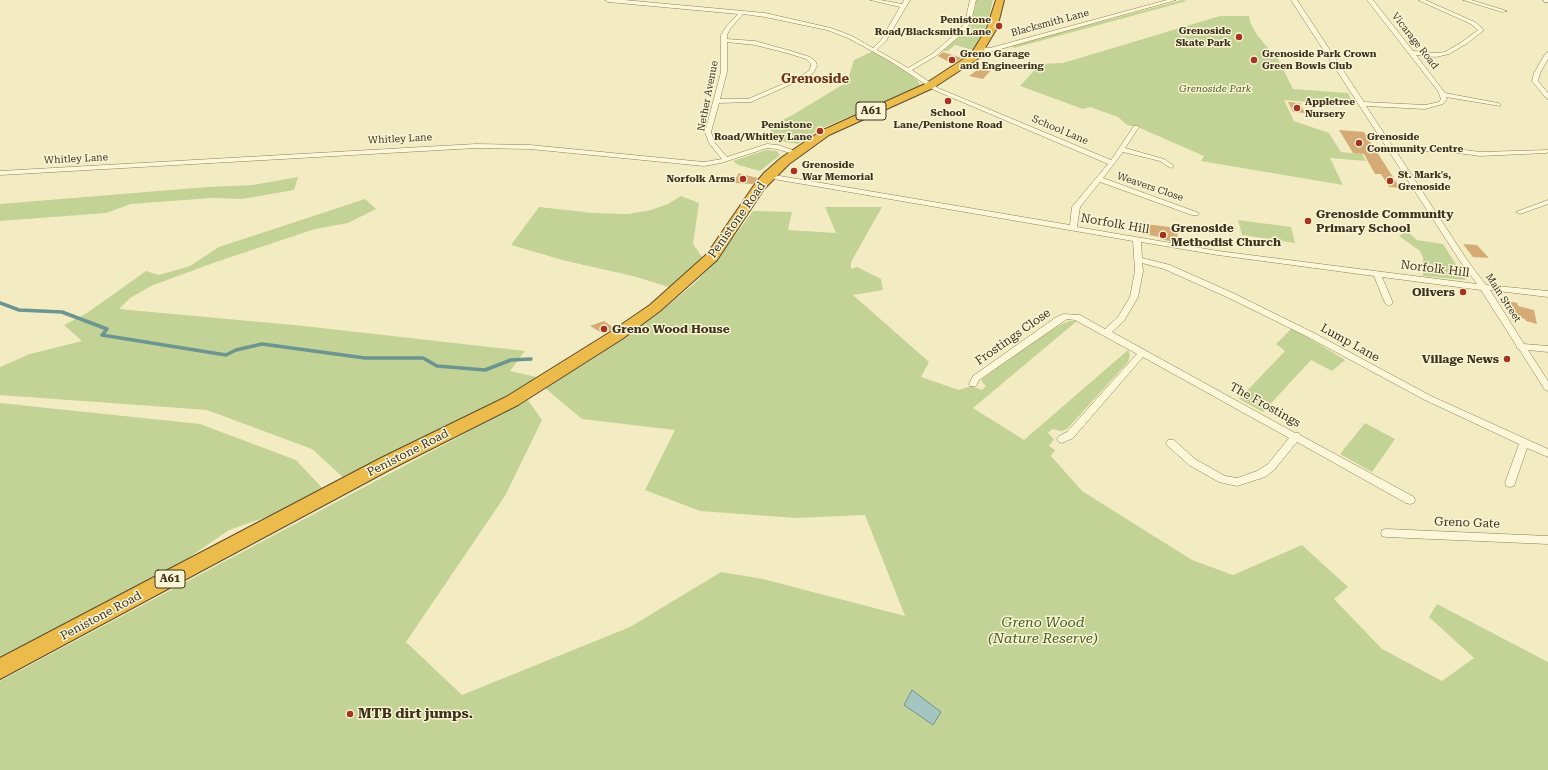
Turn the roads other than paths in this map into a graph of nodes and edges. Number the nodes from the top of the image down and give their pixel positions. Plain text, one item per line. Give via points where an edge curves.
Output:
1 (608, 0) edge
2 (701, 0) edge
3 (873, 0) edge
4 (907, 0) edge
5 (974, 0) edge
6 (1000, 0) edge
7 (1149, 0) edge
8 (1173, 0) edge
9 (1294, 0) edge
10 (1370, 0) edge
11 (1421, 0) edge
12 (1466, 0) edge
13 (1157, 4) junction
14 (902, 6) junction
15 (699, 8) junction
16 (1504, 11) dead end
17 (742, 12) junction
18 (724, 40) junction
19 (874, 50) junction
20 (979, 50) junction
21 (1411, 53) junction
22 (1548, 54) edge
23 (908, 70) junction
24 (929, 86) junction
25 (1444, 95) junction
26 (1548, 97) edge
27 (716, 101) junction
28 (1362, 104) junction
29 (1498, 105) dead end
30 (1136, 127) dead end
31 (1120, 149) junction
32 (1391, 149) junction
33 (1546, 151) dead end
34 (796, 153) junction
35 (726, 160) junction
36 (1112, 163) junction
37 (1170, 166) dead end
38 (0, 173) edge
39 (768, 176) junction
40 (1099, 179) junction
41 (1548, 202) edge
42 (1520, 212) dead end
43 (1195, 213) dead end
44 (1073, 229) junction
45 (1137, 240) junction
46 (1138, 259) junction
47 (1377, 274) junction
48 (1483, 287) junction
49 (1548, 294) edge
50 (1389, 303) dead end
51 (1071, 316) joint
52 (1108, 332) junction
53 (1520, 346) junction
54 (1548, 349) edge
55 (1143, 352) junction
56 (973, 384) dead end
57 (1548, 388) edge
58 (1296, 436) junction
59 (1062, 439) dead end
60 (1171, 443) dead end
61 (1524, 443) junction
62 (1548, 453) edge
63 (1510, 483) dead end
64 (1410, 500) dead end
65 (1386, 533) dead end
66 (1548, 540) edge
67 (0, 669) edge

1 - 15 street, School Lane
2 - 15 street
3 - 14 street
4 - 14 street
5 - 23 street via 968,22 961,32 934,55
6 - 20 highway, A61 via 992,28
7 - 13 street
8 - 13 street, Blacksmith Lane
9 - 28 street, Main Street
10 - 21 street, Vicarage Road
11 - 21 street via 1473,23 1480,30 1447,52 1436,55
12 - 16 street
13 - 20 street, Blacksmith Lane via 990,50
14 - 19 street via 883,41
15 - 17 street, School Lane
17 - 18 street, Nether Avenue via 725,32
17 - 19 street, School Lane via 823,27 839,32
18 - 27 street, Nether Avenue via 724,72
18 - 27 street via 755,43 789,52 808,58 814,66 811,72 801,78 749,102
19 - 23 street, School Lane
20 - 24 highway, A61 via 964,64
21 - 25 street, Vicarage Road
22 - 26 street via 1535,81
23 - 24 street, School Lane
24 - 34 highway, A61 via 845,122
24 - 36 street, School Lane
25 - 28 street via 1444,101 1441,103 1425,107
25 - 29 street
27 - 35 street, Nether Avenue via 708,132 712,143
28 - 32 street, Main Street
30 - 31 street
31 - 36 street
31 - 37 street via 1162,160
32 - 33 street via 1442,149 1480,154
32 - 48 street, Main Street
34 - 35 street, Whitley Lane via 767,146
34 - 39 highway, A61
35 - 38 street, Whitley Lane via 704,164 530,147 470,146
36 - 40 street
39 - 44 street, Norfolk Hill
39 - 67 highway, Penistone Road / A61 via 712,257 655,308 585,355 512,401 387,463
40 - 43 street, Weavers Close
40 - 44 street via 1076,207
41 - 42 street
44 - 45 street, Norfolk Hill
45 - 46 street
45 - 47 street, Norfolk Hill
46 - 52 street via 1134,297 1121,319
46 - 61 street, Lump Lane via 1167,267 1247,303 1428,398
47 - 48 street, Norfolk Hill
47 - 50 street
48 - 49 street, Norfolk Hill
48 - 53 street, Main Street
51 - 52 street, The Frostings via 1083,319
51 - 56 street, Frostings Close via 1058,320 976,378
52 - 55 street, The Frostings
53 - 54 street
53 - 57 street, Main Street
55 - 58 street, The Frostings
55 - 59 street via 1070,435
58 - 60 street via 1266,471 1251,479 1237,482 1209,473
58 - 64 street, The Frostings
61 - 62 street, Lump Lane
61 - 63 street
65 - 66 street, Greno Gate

